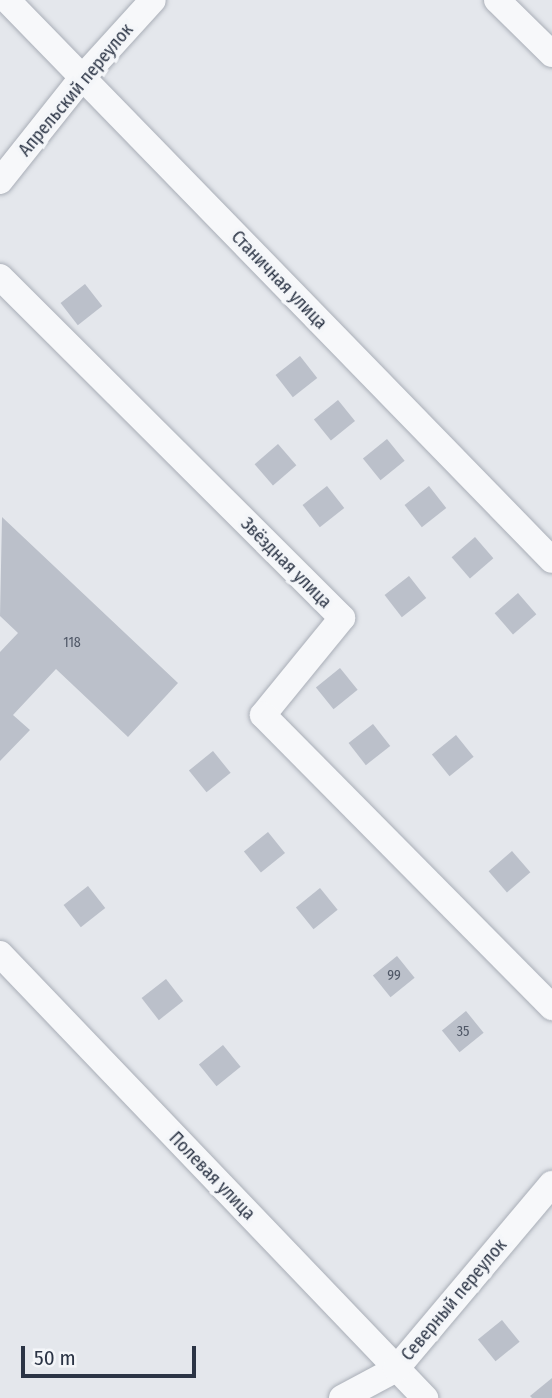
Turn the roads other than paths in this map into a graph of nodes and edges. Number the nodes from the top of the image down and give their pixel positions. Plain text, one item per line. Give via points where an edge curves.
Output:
1 (7, 0) edge
2 (153, 0) edge
3 (497, 0) edge
4 (552, 54) edge
5 (82, 78) junction
6 (0, 181) edge
7 (0, 277) edge
8 (552, 560) edge
9 (0, 954) edge
10 (552, 1007) edge
11 (552, 1184) edge
12 (396, 1369) junction
13 (342, 1398) edge
14 (425, 1398) edge

1 - 5 street, Станичная улица
2 - 5 street, Апрельский переулок
3 - 4 street
5 - 6 street, Апрельский переулок
5 - 8 street, Станичная улица
7 - 10 street, Звёздная улица via 342,618 263,715
9 - 12 street, Полевая улица
11 - 12 street, Северный переулок
12 - 13 street, Северный переулок
12 - 14 street, Полевая улица

